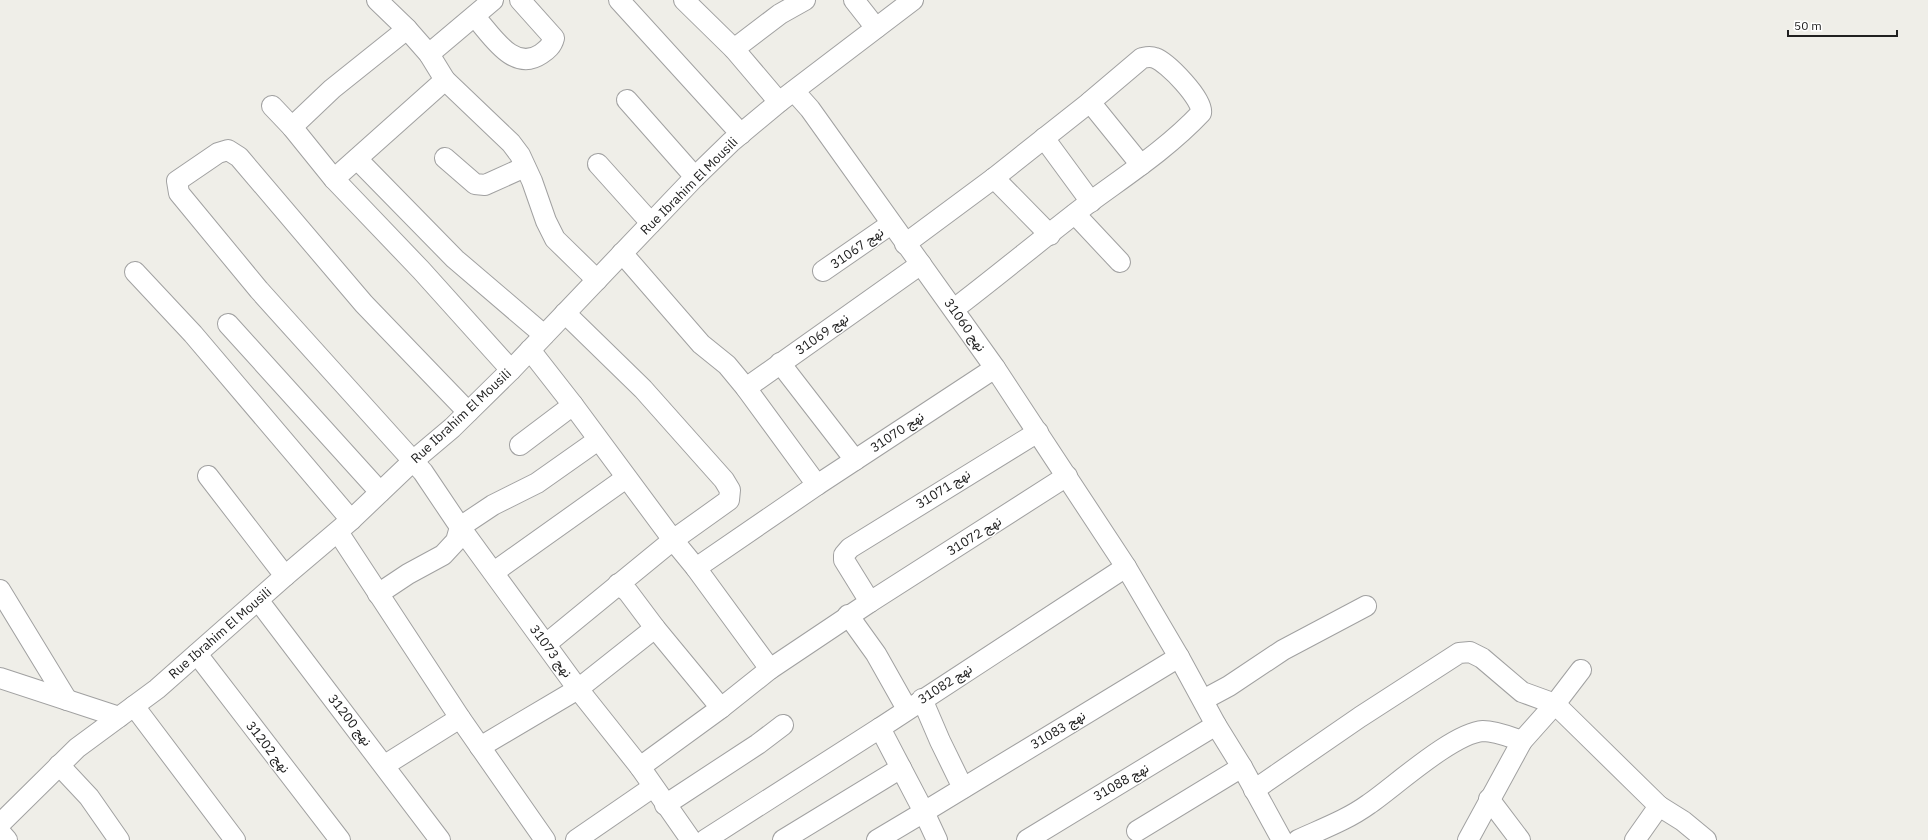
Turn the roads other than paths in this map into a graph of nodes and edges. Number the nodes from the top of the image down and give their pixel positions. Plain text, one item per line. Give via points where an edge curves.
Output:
1 (377, 0) edge
2 (493, 0) edge
3 (520, 0) edge
4 (618, 0) edge
5 (684, 0) edge
6 (805, 0) edge
7 (854, 0) edge
8 (913, 0) edge
9 (475, 17) junction
10 (876, 28) junction
11 (407, 29) junction
12 (734, 49) junction
13 (429, 54) junction
14 (445, 80) junction
15 (786, 96) junction
16 (627, 100) dead end
17 (1090, 102) junction
18 (272, 106) dead end
19 (292, 127) junction
20 (741, 134) junction
21 (1044, 138) junction
22 (445, 158) dead end
23 (357, 160) junction
24 (598, 164) dead end
25 (1142, 165) junction
26 (525, 167) junction
27 (695, 177) junction
28 (994, 178) junction
29 (334, 179) junction
30 (1083, 208) junction
31 (652, 223) junction
32 (891, 224) junction
33 (1050, 235) junction
34 (905, 244) junction
35 (622, 253) junction
36 (1120, 262) dead end
37 (921, 264) junction
38 (823, 271) dead end
39 (135, 272) dead end
40 (597, 280) junction
41 (954, 309) junction
42 (565, 313) junction
43 (228, 324) dead end
44 (544, 335) junction
45 (530, 350) junction
46 (780, 363) junction
47 (995, 368) junction
48 (511, 370) junction
49 (746, 388) junction
50 (573, 405) junction
51 (468, 412) junction
52 (1038, 432) junction
53 (598, 440) junction
54 (520, 445) dead end
55 (414, 460) junction
56 (855, 460) junction
57 (208, 476) dead end
58 (1067, 476) junction
59 (626, 478) junction
60 (817, 485) junction
61 (380, 492) junction
62 (344, 526) junction
63 (460, 527) junction
64 (673, 540) junction
65 (1126, 567) junction
66 (696, 568) junction
67 (494, 572) junction
68 (285, 576) junction
69 (618, 584) junction
70 (0, 590) edge
71 (378, 594) junction
72 (875, 599) junction
73 (258, 600) junction
74 (1366, 606) dead end
75 (848, 615) junction
76 (655, 628) junction
77 (546, 644) junction
78 (196, 654) junction
79 (1179, 657) junction
80 (770, 669) junction
81 (1581, 670) dead end
82 (0, 678) edge
83 (578, 689) junction
84 (67, 700) junction
85 (1203, 700) junction
86 (915, 704) junction
87 (1555, 704) junction
88 (721, 708) junction
89 (127, 712) junction
90 (460, 718) junction
91 (783, 725) dead end
92 (1216, 725) junction
93 (880, 728) junction
94 (1522, 742) junction
95 (480, 746) junction
96 (385, 765) junction
97 (640, 767) junction
98 (1242, 767) junction
99 (901, 768) junction
100 (65, 771) junction
101 (653, 787) junction
102 (963, 788) junction
103 (1254, 790) junction
104 (1489, 799) junction
105 (666, 805) junction
106 (1659, 806) junction
107 (930, 808) junction
108 (0, 824) edge
109 (1137, 831) dead end
110 (0, 832) edge
111 (685, 838) edge
112 (7, 840) edge
113 (119, 840) edge
114 (235, 840) edge
115 (340, 840) edge
116 (440, 840) edge
117 (545, 840) edge
118 (576, 840) edge
119 (705, 840) edge
120 (783, 840) edge
121 (876, 840) edge
122 (937, 840) edge
123 (1027, 840) edge
124 (1282, 840) edge
125 (1298, 840) edge
126 (1468, 840) edge
127 (1520, 840) edge
128 (1635, 840) edge
129 (1706, 840) edge

1 - 11 street
2 - 9 street
3 - 9 street via 553,35 552,45 539,56 527,60 509,54
4 - 20 street
5 - 12 street, نهج 31060
6 - 12 street via 780,14
7 - 10 street
8 - 10 street, Rue Ibrahim El Mousili
9 - 13 street
10 - 15 street, Rue Ibrahim El Mousili
11 - 13 street
11 - 19 street via 332,89
12 - 15 street, نهج 31060
13 - 14 street
14 - 23 street
14 - 26 street via 511,143
15 - 20 street, Rue Ibrahim El Mousili
15 - 32 street, نهج 31060 via 828,134
16 - 27 street
17 - 21 street
17 - 25 street
17 - 25 street via 1131,66 1142,58 1149,57 1156,58 1170,69 1198,100 1201,114
18 - 19 street
19 - 29 street
20 - 27 street, Rue Ibrahim El Mousili
21 - 28 street
21 - 30 street
22 - 26 street via 475,184 485,185
23 - 29 street
23 - 44 street via 455,259
24 - 31 street
25 - 30 street
26 - 40 street via 555,239
27 - 31 street, Rue Ibrahim El Mousili
28 - 33 street
28 - 34 street
29 - 48 street
30 - 33 street
30 - 36 street
31 - 35 street, Rue Ibrahim El Mousili
32 - 34 street, نهج 31060
32 - 38 street, نهج 31067
33 - 41 street
34 - 37 street, نهج 31060
35 - 40 street, Rue Ibrahim El Mousili
35 - 49 street via 702,344 727,366
37 - 41 street, نهج 31060
37 - 46 street, نهج 31069
39 - 62 street via 193,334
40 - 42 street, Rue Ibrahim El Mousili
41 - 47 street, نهج 31060
42 - 44 street, Rue Ibrahim El Mousili
42 - 64 street via 643,389 730,490 731,496 726,503
43 - 61 street
44 - 45 street, Rue Ibrahim El Mousili
45 - 48 street, Rue Ibrahim El Mousili
45 - 50 street
46 - 49 street, نهج 31069
46 - 56 street
47 - 52 street, نهج 31060
47 - 56 street, نهج 31070
48 - 51 street, Rue Ibrahim El Mousili
49 - 60 street
50 - 53 street
50 - 54 street
51 - 55 street, Rue Ibrahim El Mousili
51 - 55 street, نهج 31073 via 364,304 239,156 228,150 218,153 177,181 179,193 259,290
52 - 58 street, نهج 31060
52 - 72 street, نهج 31071 via 850,548 844,555 844,560
53 - 59 street
53 - 63 street via 537,483 492,505
55 - 61 street, Rue Ibrahim El Mousili
55 - 63 street, نهج 31073
56 - 60 street, نهج 31070
57 - 68 street
58 - 65 street, نهج 31060
58 - 72 street, نهج 31072
59 - 64 street
59 - 67 street
60 - 66 street, نهج 31070
61 - 62 street, Rue Ibrahim El Mousili
62 - 68 street, Rue Ibrahim El Mousili
62 - 71 street
63 - 67 street, نهج 31073
63 - 71 street via 456,541 443,555
64 - 66 street
64 - 69 street
65 - 79 street, نهج 31060
65 - 86 street, نهج 31082
66 - 80 street
67 - 77 street, نهج 31073
68 - 73 street, Rue Ibrahim El Mousili
69 - 76 street via 628,592
69 - 77 street
70 - 84 street
71 - 90 street
72 - 75 street, نهج 31072
73 - 78 street, Rue Ibrahim El Mousili
73 - 96 street, نهج 31200
74 - 85 street via 1283,650
75 - 80 street, نهج 31072
75 - 86 street
76 - 83 street
76 - 88 street
77 - 83 street, نهج 31073
78 - 89 street, Rue Ibrahim El Mousili
78 - 115 street, نهج 31202
79 - 85 street
79 - 102 street, نهج 31083
80 - 88 street, نهج 31072
81 - 87 street
82 - 84 street
83 - 95 street
83 - 97 street, نهج 31073
84 - 89 street
85 - 92 street
86 - 93 street, نهج 31082
86 - 102 street via 940,741
87 - 94 street
87 - 103 street via 1522,692 1482,658 1470,652 1459,654 1360,717
87 - 106 street
88 - 97 street, نهج 31072
89 - 100 street, Rue Ibrahim El Mousili via 77,748
89 - 114 street
90 - 95 street
90 - 96 street
91 - 105 street
92 - 98 street
92 - 123 street, نهج 31088
93 - 99 street
93 - 119 street, نهج 31082
94 - 104 street
94 - 125 street via 1498,733 1483,731 1468,735 1425,760 1356,813
95 - 117 street
96 - 116 street, نهج 31200
97 - 101 street, نهج 31073
98 - 103 street
98 - 109 street
99 - 107 street
99 - 120 street
100 - 108 street, Rue Ibrahim El Mousili
100 - 113 street via 89,797
101 - 105 street, نهج 31073
101 - 118 street
102 - 107 street, نهج 31083
103 - 124 street
104 - 126 street
104 - 127 street
105 - 111 street, نهج 31073
106 - 128 street
106 - 129 street
107 - 121 street, نهج 31083
107 - 122 street
110 - 112 street

